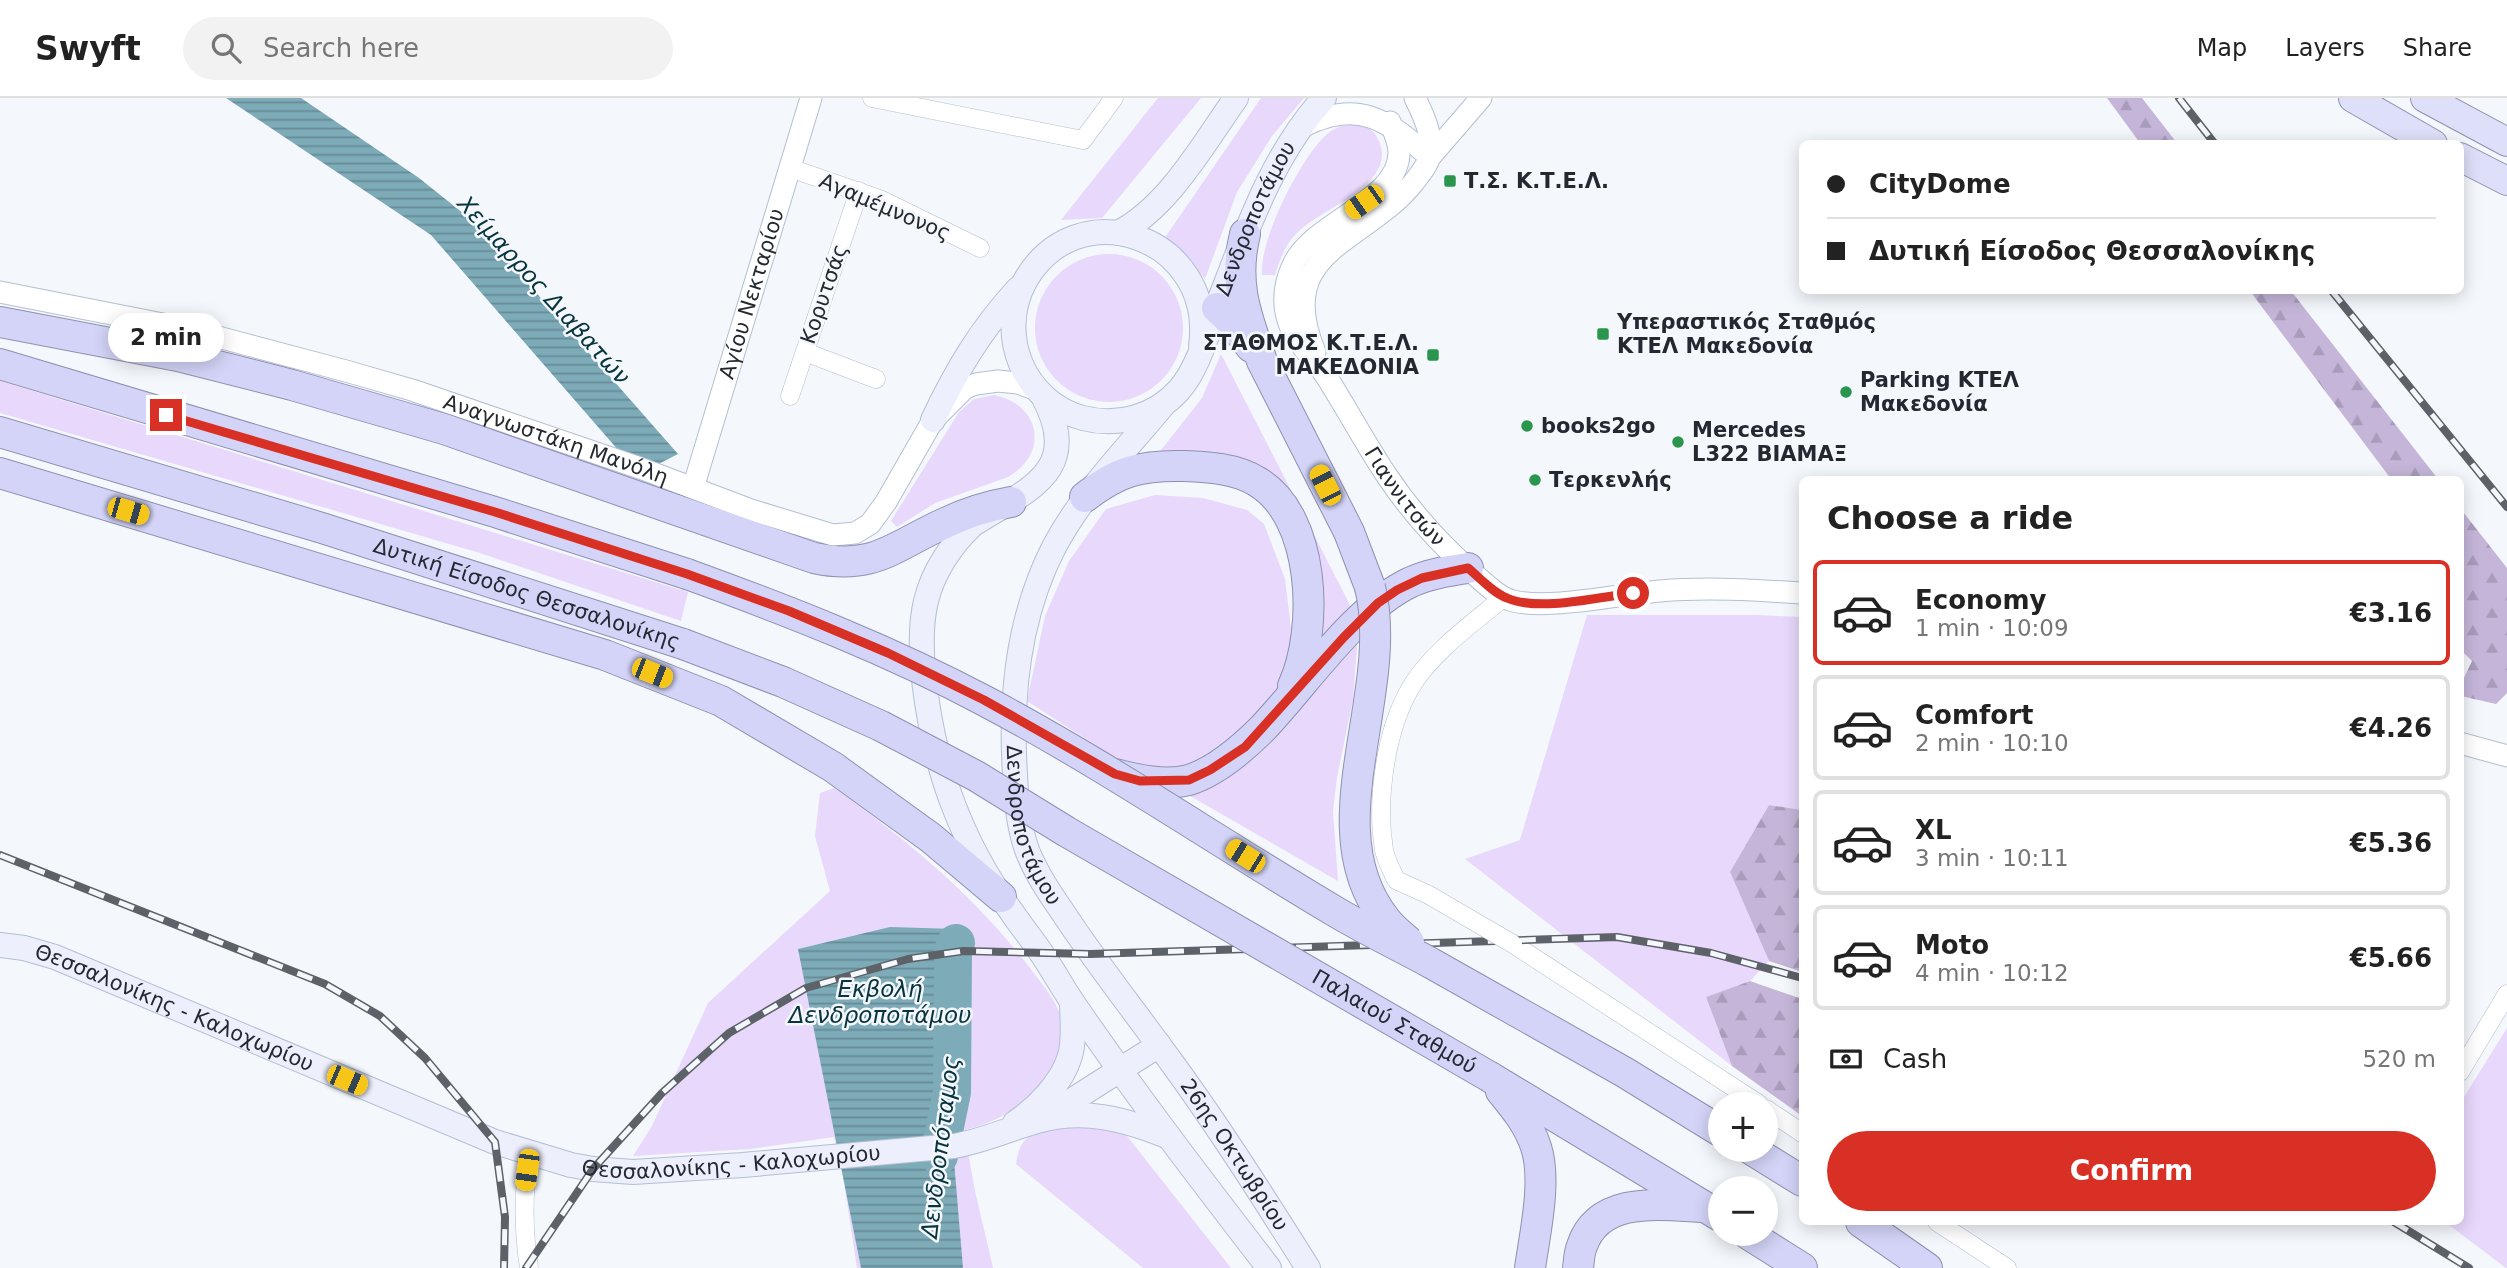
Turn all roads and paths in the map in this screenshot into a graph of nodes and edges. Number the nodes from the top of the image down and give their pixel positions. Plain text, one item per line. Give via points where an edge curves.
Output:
1 (811, 98) edge
2 (872, 98) edge
3 (1114, 98) edge
4 (1236, 98) edge
5 (1415, 98) edge
6 (1481, 98) edge
7 (2354, 98) edge
8 (2425, 98) edge
9 (1324, 99) edge
10 (1390, 122) junction
11 (1298, 130) junction
12 (2426, 140) edge
13 (2507, 142) edge
14 (1430, 157) junction
15 (2464, 159) edge
16 (789, 168) junction
17 (2507, 181) edge
18 (859, 191) junction
19 (1118, 233) junction
20 (1245, 234) junction
21 (980, 248) dead end
22 (1024, 284) junction
23 (1194, 287) junction
24 (0, 292) edge
25 (1217, 308) junction
26 (0, 322) edge
27 (1201, 346) junction
28 (804, 352) junction
29 (1262, 361) junction
30 (0, 364) edge
31 (1324, 373) junction
32 (876, 379) dead end
33 (1040, 393) junction
34 (789, 396) dead end
35 (1163, 405) junction
36 (933, 420) junction
37 (0, 432) edge
38 (0, 473) edge
39 (693, 488) junction
40 (1085, 497) junction
41 (1011, 502) junction
42 (1468, 568) junction
43 (1799, 593) edge
44 (1504, 597) junction
45 (1282, 708) junction
46 (2464, 744) edge
47 (2507, 756) edge
48 (1115, 774) junction
49 (1067, 832) joint
50 (1001, 897) junction
51 (0, 933) edge
52 (0, 945) edge
53 (39, 951) junction
54 (1429, 962) junction
55 (2507, 994) edge
56 (1072, 1002) junction
57 (1160, 1045) junction
58 (2464, 1065) edge
59 (1121, 1071) junction
60 (1490, 1077) junction
61 (1741, 1092) edge
62 (1778, 1117) edge
63 (1039, 1121) junction
64 (1708, 1123) edge
65 (1799, 1131) edge
66 (1000, 1134) junction
67 (1169, 1137) junction
68 (530, 1154) junction
69 (1771, 1162) edge
70 (1799, 1179) edge
71 (1708, 1208) edge
72 (1708, 1211) edge
73 (1865, 1225) edge
74 (1942, 1225) edge
75 (1767, 1246) edge
76 (529, 1268) edge
77 (1269, 1268) edge
78 (1308, 1268) edge
79 (1530, 1268) edge
80 (1578, 1268) edge
81 (1802, 1268) edge
82 (1927, 1268) edge
83 (2007, 1268) edge

1 - 16 street, Αγίου Νεκταρίου
2 - 3 street via 1083,141
4 - 19 main road, Δενδροποτάμου via 1165,194 1142,218
5 - 14 street via 1428,133
6 - 14 street, Γιαννιτσών
7 - 12 main road
8 - 13 main road
9 - 11 main road, Δενδροποτάμου
10 - 11 street via 1365,110 1342,108
10 - 14 street
10 - 31 street, Γιαννιτσών via 1399,153 1392,176 1312,239 1287,279 1285,306 1291,328
11 - 20 main road, Δενδροποτάμου via 1272,173
14 - 31 street, Γιαννιτσών via 1402,195 1332,249 1310,275 1304,291 1305,319
15 - 17 main road
16 - 18 street, Αγαμέμνονος
16 - 39 street, Αγίου Νεκταρίου
18 - 21 street, Αγαμέμνονος
18 - 28 street, Κορυτσάς
19 - 22 main road, Δενδροποτάμου via 1066,242 1041,260
19 - 23 main road, Δενδροποτάμου via 1142,238 1163,250
20 - 25 main road, Δενδροποτάμου
20 - 29 highway via 1239,283
22 - 33 main road, Δενδροποτάμου via 1014,311 1014,339 1022,366
22 - 36 main road via 973,345
23 - 25 main road
23 - 27 main road, Δενδροποτάμου via 1203,318
24 - 39 street, Αναγνωστάκη Μανόλη via 283,353 412,390
25 - 27 main road, Δενδροποτάμου
25 - 29 highway
26 - 41 highway via 178,356 419,421 834,563 869,560 969,513
27 - 35 main road, Δενδροποτάμου via 1188,379
28 - 32 street
28 - 34 street, Κορυτσάς
29 - 54 highway, bridge via 1366,570 1376,653 1355,799 1356,851 1366,887 1386,921
30 - 48 highway, bridge via 495,512 789,611 984,700
31 - 42 street, Γιαννιτσών via 1395,487
33 - 35 main road, Δενδροποτάμου via 1069,413 1101,421 1133,418
33 - 36 street, Αναγνωστάκη Μανόλη via 1007,382 976,384 956,396
33 - 41 main road via 1055,429 1054,457 1039,483
35 - 40 main road, Δενδροποτάμου
36 - 39 street, Αναγνωστάκη Μανόλη via 882,509 855,533 820,533
37 - 49 highway, Δυτική Είσοδος Θεσσαλονίκης, bridge via 683,643 881,726 976,776
38 - 50 highway via 605,655 721,701 833,767 931,838
40 - 45 highway via 1123,473 1170,466 1238,473 1276,497 1298,541 1310,610 1306,651
40 - 57 main road, Δενδροποτάμου via 1043,572 1019,653 1014,719 1018,819 1041,879 1090,954
41 - 50 main road via 972,525 957,540 931,586 922,626 928,700 947,788
42 - 44 street, Γιαννιτσών
42 - 45 highway via 1422,578 1378,603
43 - 44 street, Γιαννιτσών via 1677,590 1537,603
44 - 61 street, bridge via 1439,654 1412,685 1397,716 1382,802 1385,852 1396,880 1513,944
45 - 48 highway via 1245,747 1189,780 1140,781
46 - 47 street
48 - 54 highway, bridge via 1332,910
49 - 60 highway, Παλαιού Σταθμού, bridge
50 - 56 main road
51 - 53 street
52 - 53 main road, Θεσσαλονίκης - Καλοχωρίου
53 - 68 main road, Θεσσαλονίκης - Καλοχωρίου
54 - 64 highway
55 - 58 street
56 - 59 main road
56 - 66 main road via 1069,1057 1055,1083 1031,1112
57 - 59 main road
57 - 78 main road, 26ης Οκτωβρίου
59 - 63 main road
59 - 67 main road, 26ης Οκτωβρίου
60 - 71 highway, Παλαιού Σταθμού
60 - 79 highway via 1518,1111 1537,1150 1540,1177
62 - 65 street
63 - 66 main road, Θεσσαλονίκης - Καλοχωρίου
63 - 67 main road via 1101,1115
66 - 68 main road, Θεσσαλονίκης - Καλοχωρίου via 954,1146 633,1172 593,1169
67 - 77 main road, 26ης Οκτωβρίου
68 - 76 street via 524,1186
69 - 70 highway
72 - 80 highway via 1647,1205 1614,1212 1589,1233
73 - 82 highway
74 - 83 street
75 - 81 highway

